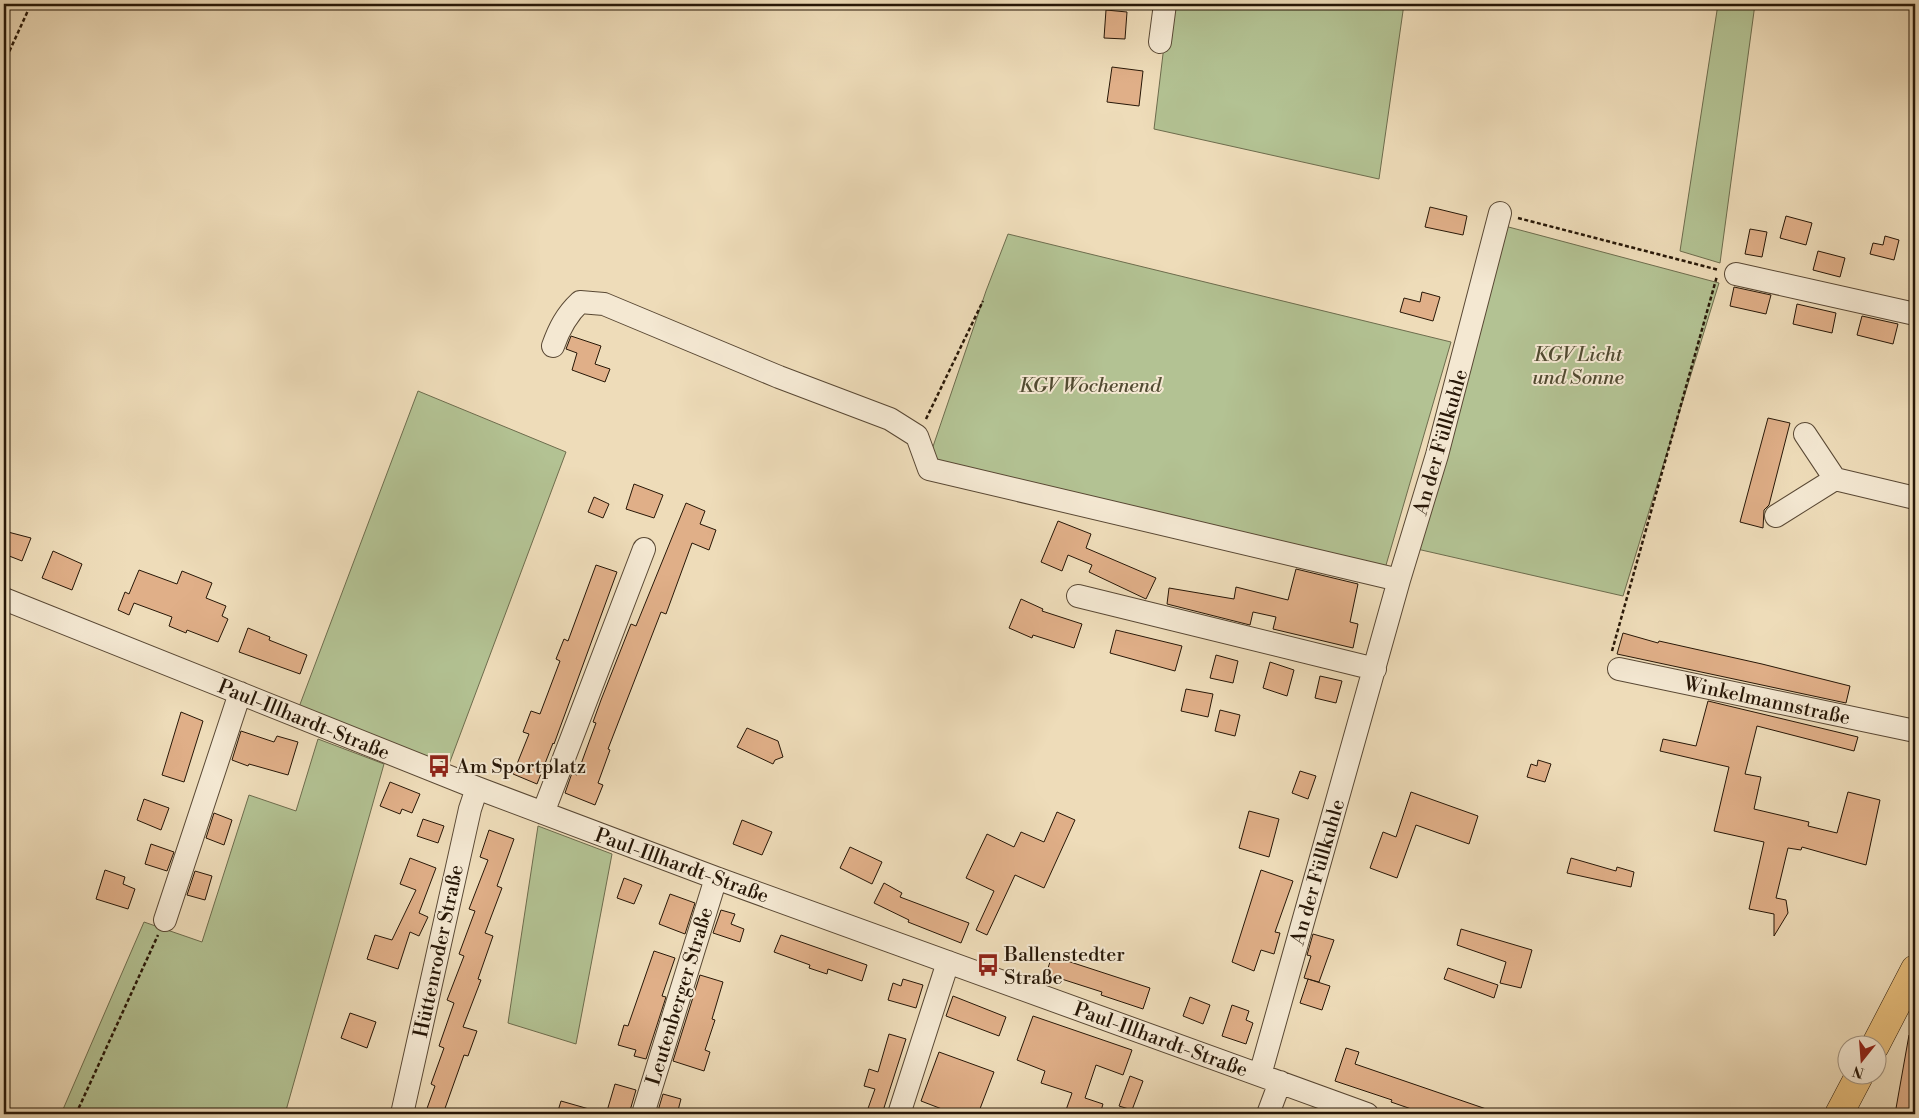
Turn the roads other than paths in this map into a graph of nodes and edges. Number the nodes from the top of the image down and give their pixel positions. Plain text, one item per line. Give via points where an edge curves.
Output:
1 (1165, 4) edge
2 (1160, 42) dead end
3 (1500, 214) road end
4 (1727, 272) road end
5 (1915, 314) edge
6 (553, 346) dead end
7 (1805, 434) dead end
8 (1835, 479) junction
9 (1915, 498) edge
10 (1776, 516) dead end
11 (644, 549) dead end
12 (1399, 580) junction
13 (1078, 596) dead end
14 (4, 599) edge
15 (1376, 669) junction
16 (1619, 669) road end
17 (240, 693) junction
18 (1915, 731) edge
19 (477, 788) junction
20 (543, 813) junction
21 (716, 878) junction
22 (165, 920) road end
23 (948, 962) junction
24 (1915, 969) edge
25 (1880, 1036) edge
26 (1270, 1078) junction
27 (1854, 1086) edge
28 (402, 1114) edge
29 (643, 1114) edge
30 (899, 1114) edge
31 (1268, 1114) edge
32 (1367, 1114) edge
33 (1839, 1114) edge

1 - 2 street
3 - 12 street, An der Füllkuhle via 1437,455
4 - 5 street
6 - 12 street via 570,311 580,302 604,304 890,419 917,436 929,469
7 - 8 street
8 - 9 street
8 - 10 street
11 - 20 street
12 - 15 street, An der Füllkuhle
13 - 15 street
14 - 17 street, Paul-Illhardt-Straße
15 - 26 street, An der Füllkuhle
16 - 18 street, Winkelmannstraße
17 - 19 street, Paul-Illhardt-Straße
17 - 22 street
19 - 20 street, Paul-Illhardt-Straße
19 - 28 street, Hüttenroder Straße
20 - 21 street, Paul-Illhardt-Straße
21 - 23 street, Paul-Illhardt-Straße
21 - 29 street, Leutenberger Straße
23 - 26 street, Paul-Illhardt-Straße
23 - 30 street
24 - 25 main road
26 - 31 street, An der Füllkuhle
26 - 32 street, Paul-Illhardt-Straße
27 - 33 main road

